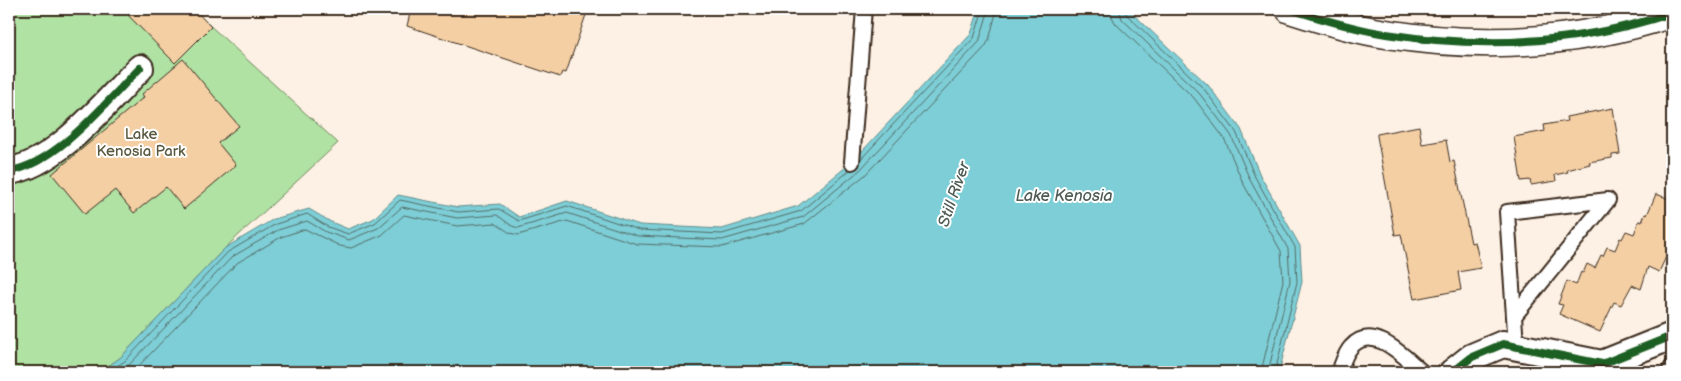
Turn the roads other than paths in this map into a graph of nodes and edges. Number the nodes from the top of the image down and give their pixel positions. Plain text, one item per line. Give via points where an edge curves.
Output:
1 (864, 9) edge
2 (1290, 9) edge
3 (1672, 13) edge
4 (140, 68) dead end
5 (852, 162) dead end
6 (9, 171) edge
7 (1515, 315) junction
8 (1672, 336) edge
9 (1516, 346) junction
10 (1672, 367) edge
11 (1602, 368) edge
12 (1339, 372) edge
13 (1422, 372) edge
14 (1453, 372) edge
15 (1669, 372) edge

1 - 5 lane
2 - 3 street via 1384,34 1487,43 1538,42 1590,35
4 - 6 street via 66,143 40,159
7 - 7 lane via 1507,212 1608,200 1540,284
7 - 9 lane
8 - 11 street
9 - 11 street
9 - 14 street via 1503,344 1491,348 1472,357
10 - 15 lane
12 - 13 lane via 1350,347 1359,341 1377,339

